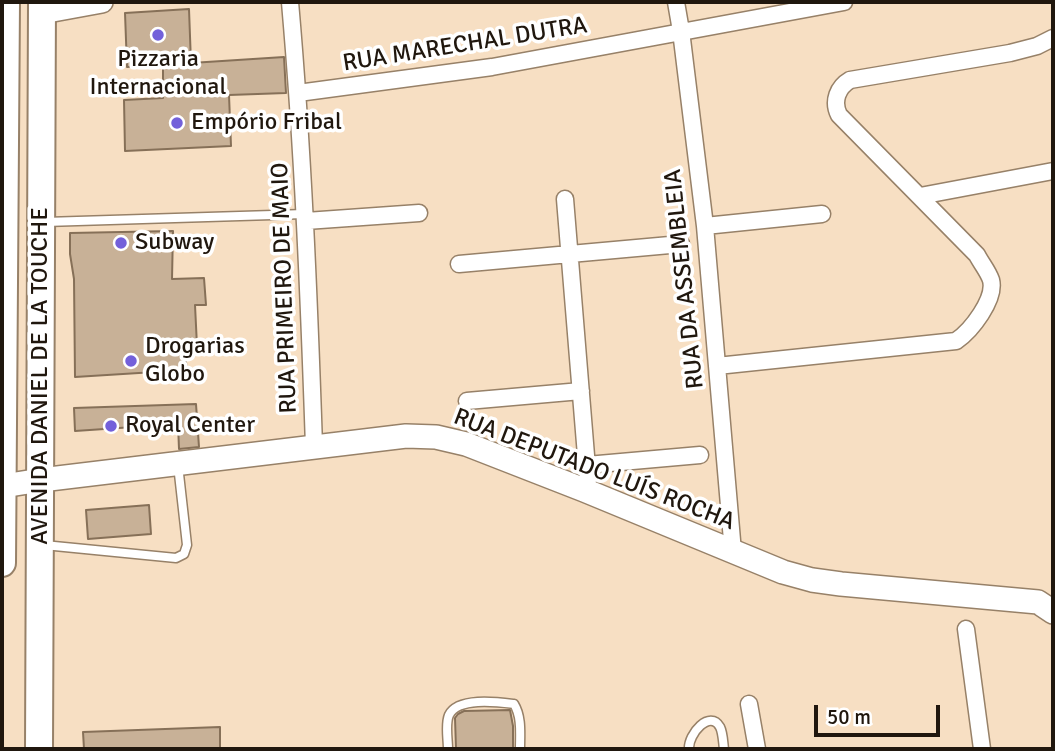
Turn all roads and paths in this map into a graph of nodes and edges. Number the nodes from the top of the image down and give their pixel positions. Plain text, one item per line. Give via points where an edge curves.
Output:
1 (102, 2) edge
2 (290, 2) edge
3 (676, 2) edge
4 (844, 2) edge
5 (10, 4) edge
6 (42, 8) edge
7 (681, 31) junction
8 (1053, 37) edge
9 (4, 63) edge
10 (298, 93) junction
11 (1053, 171) edge
12 (920, 196) junction
13 (565, 199) dead end
14 (3, 204) edge
15 (419, 213) dead end
16 (822, 214) dead end
17 (306, 218) junction
18 (42, 222) junction
19 (705, 226) junction
20 (681, 244) dead end
21 (569, 254) junction
22 (460, 264) dead end
23 (717, 366) junction
24 (581, 391) junction
25 (467, 401) dead end
26 (314, 446) junction
27 (700, 455) dead end
28 (177, 463) junction
29 (587, 465) junction
30 (41, 480) junction
31 (2, 486) edge
32 (584, 490) junction
33 (41, 545) junction
34 (733, 552) junction
35 (2, 562) edge
36 (1048, 605) edge
37 (966, 629) dead end
38 (748, 704) dead end
39 (39, 749) edge
40 (448, 749) edge
41 (520, 749) edge
42 (689, 749) edge
43 (724, 749) edge
44 (757, 749) edge
45 (982, 749) edge

1 - 6 street
2 - 10 street, RUA PRIMEIRO DE MAIO
3 - 7 street, RUA DA ASSEMBLEIA
4 - 7 street, RUA MARECHAL DUTRA
5 - 9 main road, AVENIDA DANIEL DE LA TOUCHE
6 - 18 main road, AVENIDA DANIEL DE LA TOUCHE
7 - 10 street, RUA MARECHAL DUTRA via 492,67
7 - 19 street, RUA DA ASSEMBLEIA
8 - 12 street via 1010,53 874,75 842,85 835,103 839,115
9 - 14 main road, AVENIDA DANIEL DE LA TOUCHE
10 - 17 street, RUA PRIMEIRO DE MAIO
11 - 12 street
12 - 23 street via 977,255 992,282 992,292 968,334 956,341
13 - 21 street
14 - 31 main road, AVENIDA DANIEL DE LA TOUCHE
15 - 17 street
16 - 19 street
17 - 18 lane
17 - 26 street, RUA PRIMEIRO DE MAIO
18 - 30 main road, AVENIDA DANIEL DE LA TOUCHE
19 - 23 street, RUA DA ASSEMBLEIA
20 - 21 street
21 - 22 street
21 - 24 street
23 - 34 street, RUA DA ASSEMBLEIA
24 - 25 street
24 - 29 street
26 - 28 main road, RUA DEPUTADO LUÍS ROCHA
26 - 32 main road, RUA DEPUTADO LUÍS ROCHA via 436,437 466,444
27 - 29 street
28 - 30 main road, RUA DEPUTADO LUÍS ROCHA
28 - 33 lane via 187,545 184,554 176,558
29 - 32 street
30 - 31 main road, RUA DEPUTADO LUÍS ROCHA
30 - 33 main road, AVENIDA DANIEL DE LA TOUCHE
31 - 35 main road, AVENIDA DANIEL DE LA TOUCHE
32 - 34 main road, RUA DEPUTADO LUÍS ROCHA
33 - 39 main road, AVENIDA DANIEL DE LA TOUCHE
34 - 36 main road, RUA DEPUTADO LUÍS ROCHA via 812,580
37 - 45 street
38 - 44 street
40 - 41 lane via 450,713 468,702 514,704
42 - 43 lane via 688,741 699,725 714,721 721,729

